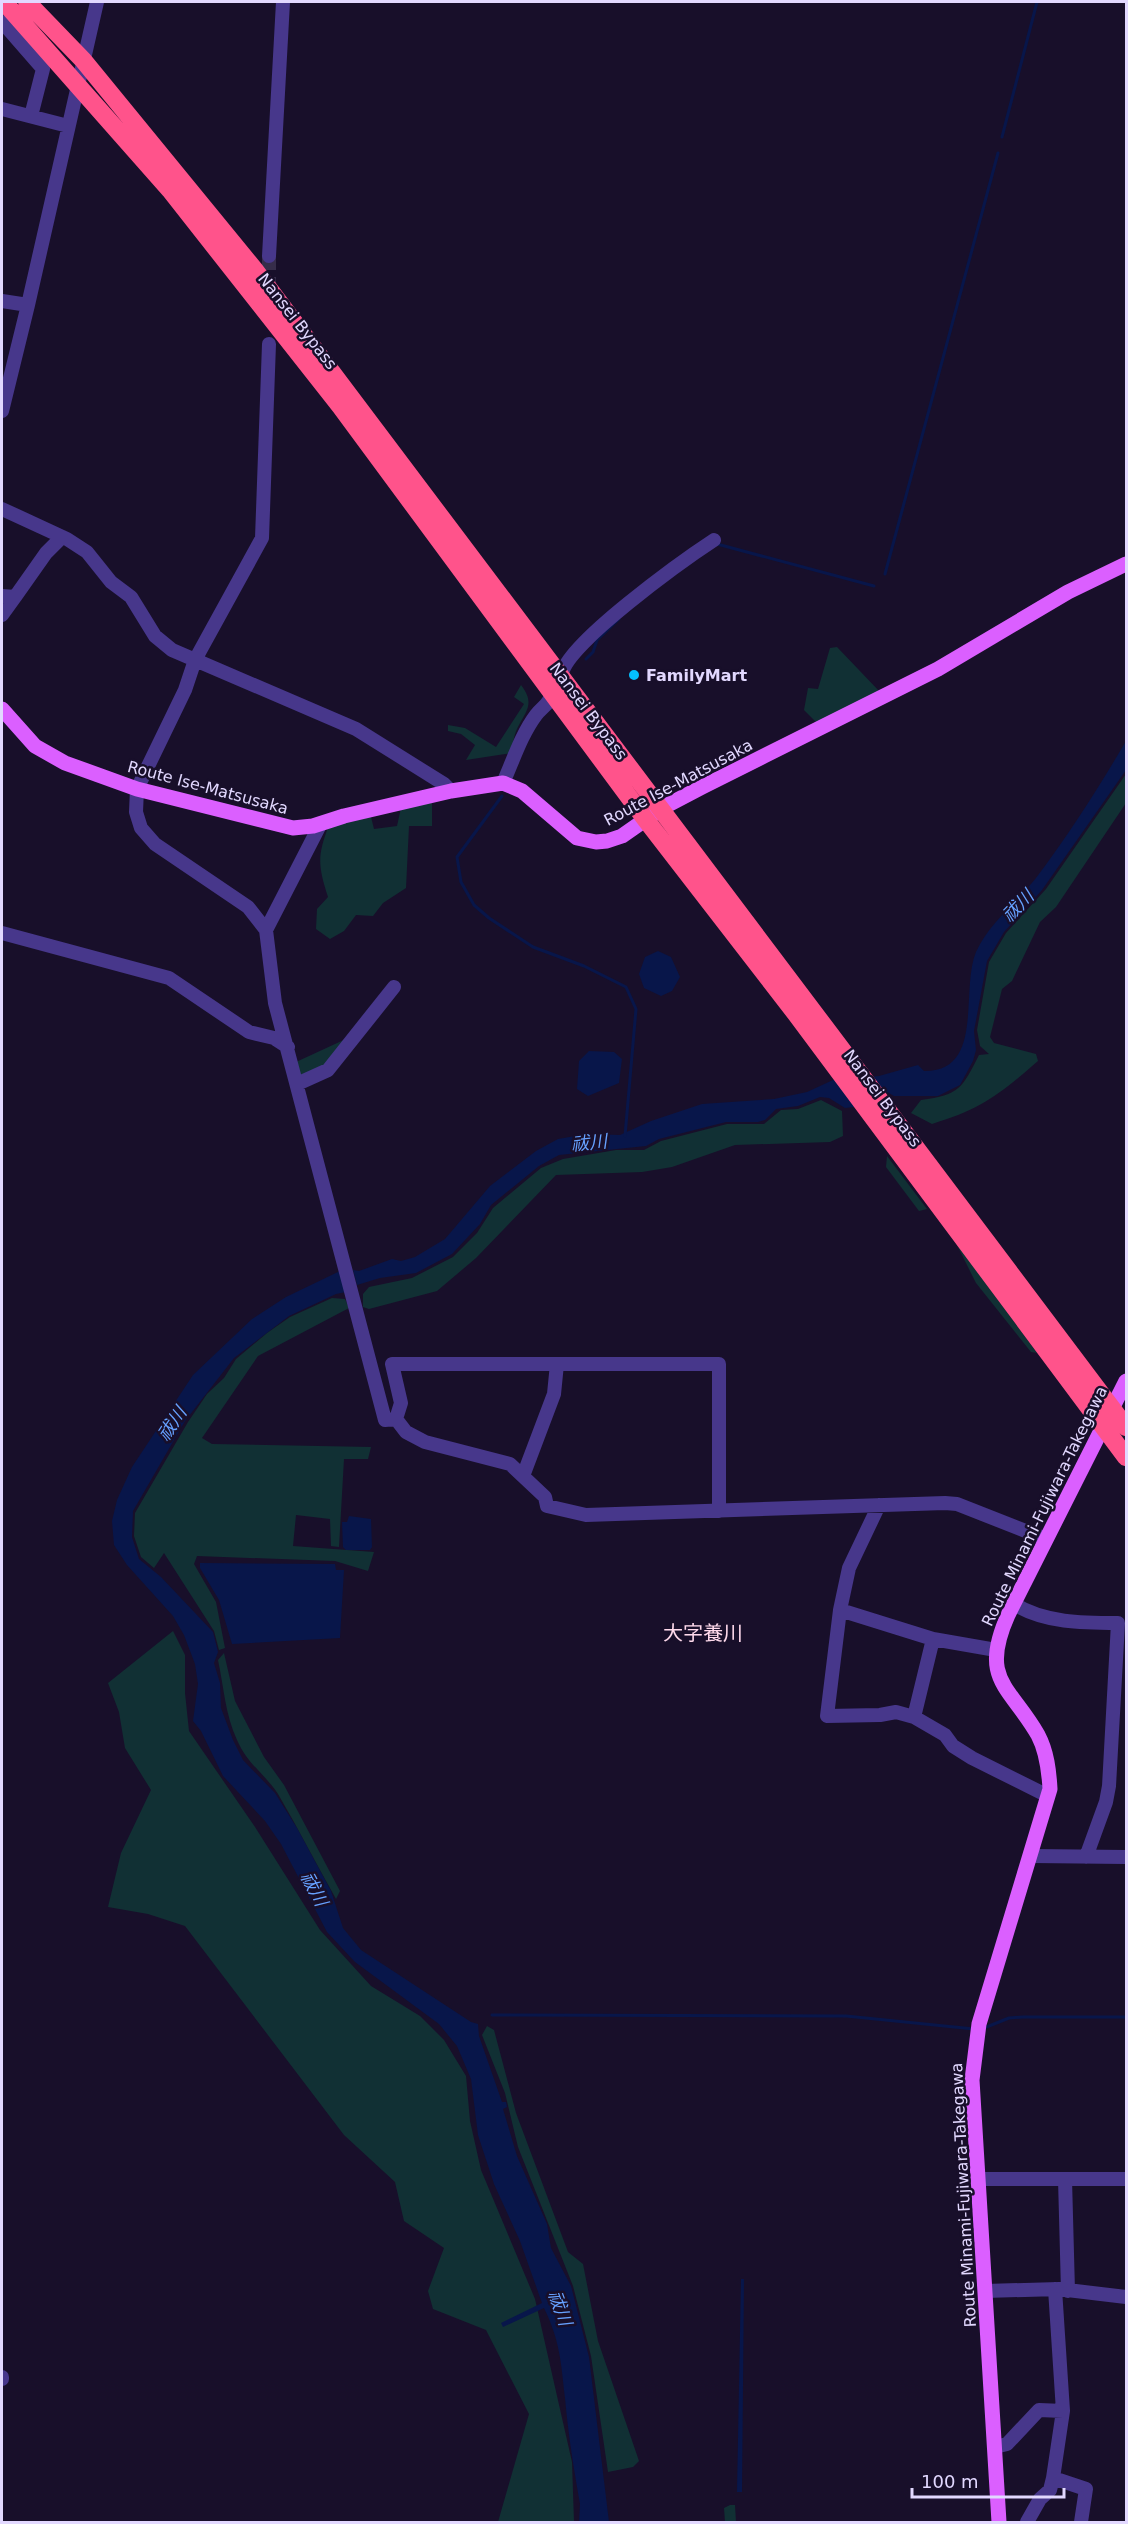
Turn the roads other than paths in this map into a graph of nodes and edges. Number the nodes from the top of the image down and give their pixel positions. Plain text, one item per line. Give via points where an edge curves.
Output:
1 (4, 2) edge
2 (27, 2) edge
3 (97, 2) edge
4 (283, 2) edge
5 (2, 22) edge
6 (83, 60) junction
7 (77, 84) junction
8 (2, 109) edge
9 (31, 116) junction
10 (68, 126) junction
11 (269, 256) tunnel mouth
12 (2, 301) edge
13 (28, 305) junction
14 (269, 344) dead end
15 (2, 411) edge
16 (2, 509) edge
17 (62, 537) junction
18 (714, 540) dead end
19 (1126, 564) edge
20 (8, 597) edge
21 (2, 615) edge
22 (195, 660) junction
23 (562, 674) junction
24 (552, 693) junction
25 (2, 709) edge
26 (503, 783) junction
27 (137, 789) junction
28 (451, 791) junction
29 (663, 808) junction
30 (646, 820) junction
31 (320, 825) junction
32 (266, 930) junction
33 (2, 933) edge
34 (394, 987) dead end
35 (803, 1012) junction
36 (288, 1047) junction
37 (297, 1084) junction
38 (908, 1151) junction
39 (557, 1364) junction
40 (1126, 1381) edge
41 (1112, 1408) junction
42 (396, 1419) junction
43 (1104, 1427) junction
44 (1126, 1427) edge
45 (1126, 1457) edge
46 (523, 1476) junction
47 (879, 1506) junction
48 (719, 1511) junction
49 (1046, 1539) junction
50 (1014, 1604) junction
51 (840, 1610) junction
52 (933, 1639) junction
53 (996, 1650) junction
54 (914, 1716) junction
55 (1048, 1796) junction
56 (1032, 1856) junction
57 (1086, 1857) junction
58 (1126, 1857) edge
59 (978, 2179) junction
60 (1065, 2179) junction
61 (1126, 2179) edge
62 (1062, 2290) junction
63 (985, 2291) junction
64 (1126, 2297) edge
65 (1063, 2411) junction
66 (995, 2447) junction
67 (1053, 2478) junction
68 (999, 2523) edge
69 (1027, 2523) edge
70 (1081, 2523) edge

1 - 7 highway, Nansei Bypass
2 - 6 highway, Nansei Bypass
3 - 6 street
4 - 11 street
5 - 9 street via 43,69
6 - 7 street
6 - 23 highway, Nansei Bypass via 254,269
7 - 10 street
7 - 24 highway, Nansei Bypass via 170,190 291,343
8 - 9 street
9 - 10 street
10 - 13 street
12 - 13 street
13 - 15 street
14 - 22 street via 262,538
16 - 17 street
17 - 20 street
17 - 22 street via 87,552 111,582 131,597 155,636 172,650
18 - 23 street via 636,596 570,657
19 - 29 main road, Route Ise-Matsusaka via 1068,592 938,669
20 - 21 street
22 - 27 street
22 - 28 street via 356,729
23 - 29 highway, Nansei Bypass
24 - 26 street via 550,702 525,734
24 - 30 highway, Nansei Bypass
25 - 27 main road, Route Ise-Matsusaka via 22,734 48,755
26 - 28 main road, Route Ise-Matsusaka
26 - 30 main road, Route Ise-Matsusaka via 522,791 565,829 586,841 613,839
27 - 31 main road, Route Ise-Matsusaka via 293,828
27 - 32 street via 138,822 155,844 248,907
28 - 31 main road, Route Ise-Matsusaka
29 - 30 main road, Route Ise-Matsusaka
29 - 35 highway, Nansei Bypass
30 - 35 highway, Nansei Bypass
31 - 32 street
32 - 36 street via 275,1004
33 - 36 street via 169,978 249,1032 274,1038
34 - 37 street via 328,1070
35 - 38 highway, Nansei Bypass
36 - 37 street
37 - 42 street via 385,1420
38 - 41 highway, Nansei Bypass
38 - 43 highway, Nansei Bypass
39 - 42 street via 392,1364 401,1403
39 - 46 street via 554,1394
39 - 48 street via 719,1364
40 - 41 main road, Route Minami-Fujiwara-Takegawa
41 - 43 main road, Route Minami-Fujiwara-Takegawa
41 - 44 highway, Nansei Bypass
42 - 46 street via 406,1431 425,1442 510,1464
43 - 45 highway, Nansei Bypass
43 - 49 main road, Route Minami-Fujiwara-Takegawa
46 - 48 street via 545,1497 547,1506 572,1513
47 - 48 street
47 - 49 street via 957,1504
47 - 51 street via 849,1568
49 - 50 main road, Route Minami-Fujiwara-Takegawa
50 - 53 main road, Route Minami-Fujiwara-Takegawa
50 - 57 street via 1025,1612 1049,1618 1118,1623 1109,1786
51 - 52 street
51 - 54 street via 827,1716 896,1712
52 - 53 street
52 - 54 street
53 - 55 main road, Route Minami-Fujiwara-Takegawa via 998,1672 1006,1692 1038,1736 1046,1755
54 - 55 street via 972,1758
55 - 56 main road, Route Minami-Fujiwara-Takegawa
56 - 57 street
56 - 59 main road, Route Minami-Fujiwara-Takegawa via 978,2028 972,2080
57 - 58 street
59 - 60 street
59 - 63 main road, Route Minami-Fujiwara-Takegawa
60 - 61 street
60 - 62 street
62 - 63 street
62 - 64 street
62 - 65 street
63 - 66 main road, Route Minami-Fujiwara-Takegawa
65 - 66 street via 1039,2410 1007,2444
65 - 67 street
66 - 68 main road, Route Minami-Fujiwara-Takegawa
67 - 69 street via 1050,2490 1040,2499
67 - 70 street via 1086,2489

